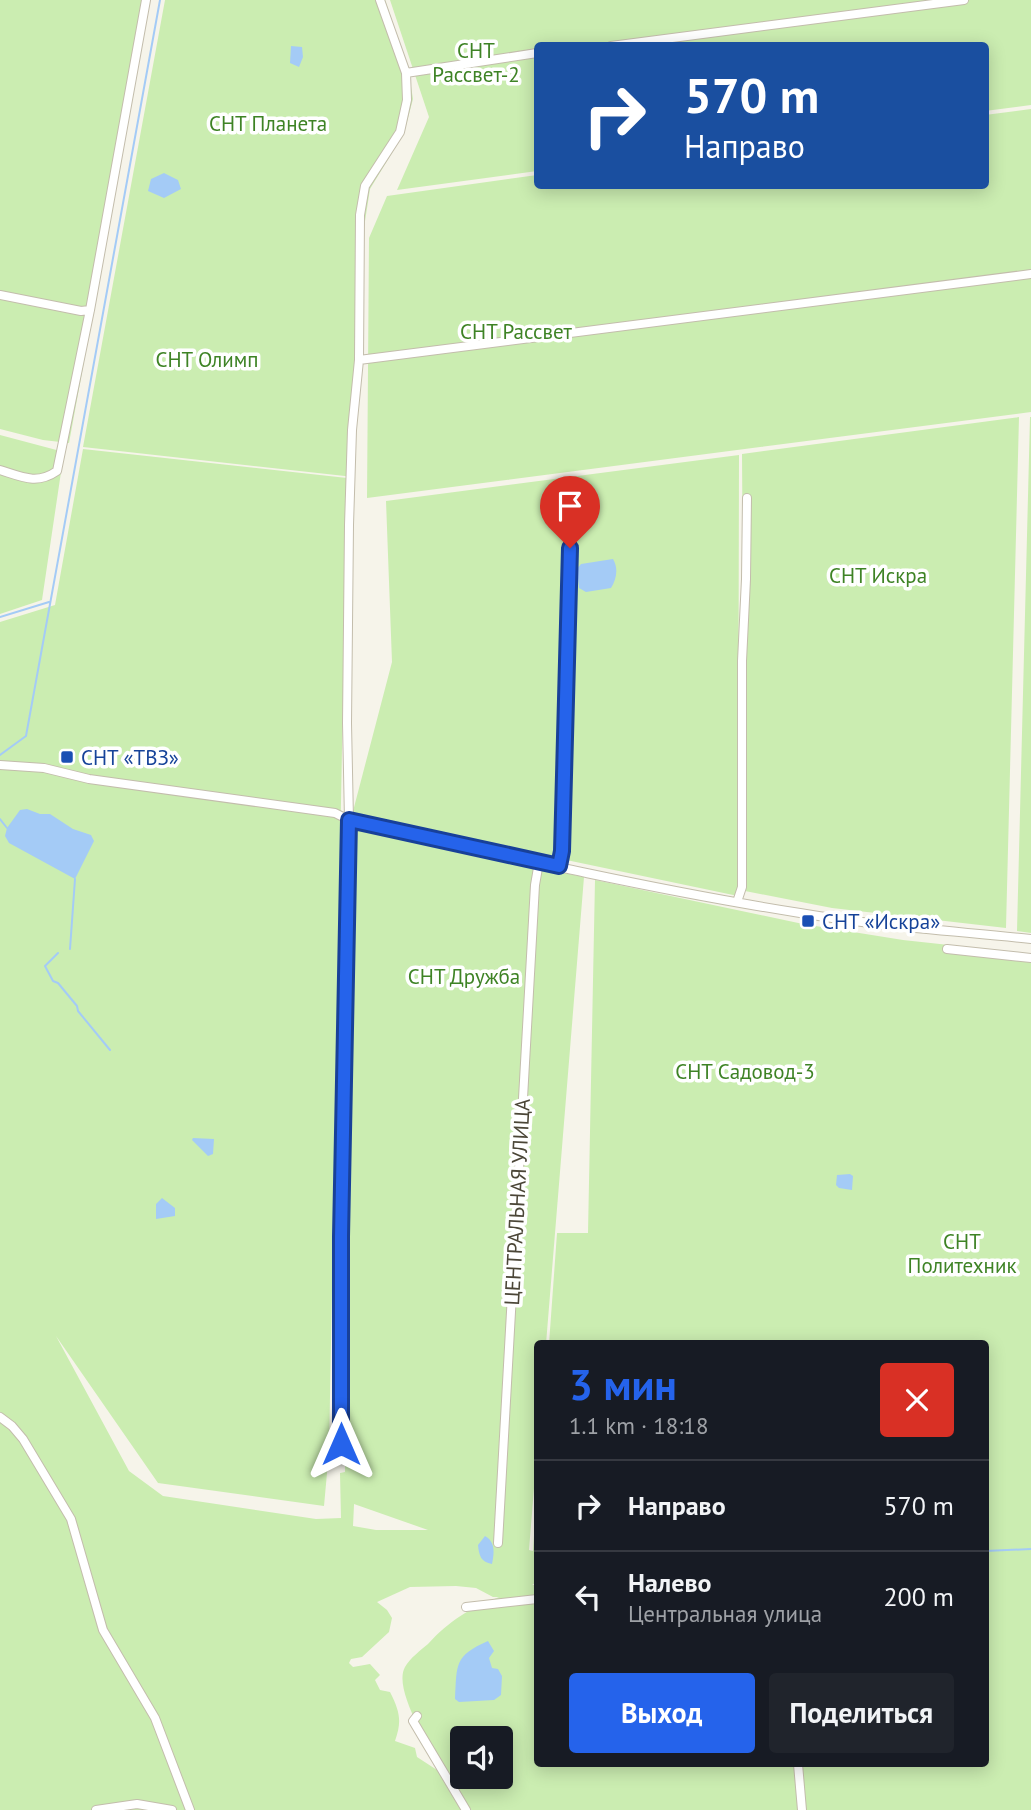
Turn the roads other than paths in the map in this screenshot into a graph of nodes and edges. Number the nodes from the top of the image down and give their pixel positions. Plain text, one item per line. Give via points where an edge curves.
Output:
1 (146, 0) edge
2 (380, 0) edge
3 (964, 0) edge
4 (642, 42) edge
5 (534, 53) edge
6 (406, 73) junction
7 (1031, 274) edge
8 (0, 295) edge
9 (90, 310) junction
10 (359, 360) junction
11 (0, 470) edge
12 (747, 498) dead end
13 (570, 522) dead end
14 (3, 767) edge
15 (349, 820) junction
16 (539, 862) junction
17 (559, 866) junction
18 (737, 902) junction
19 (1031, 939) edge
20 (947, 949) dead end
21 (1031, 958) edge
22 (0, 1417) edge
23 (341, 1444) dead end
24 (498, 1543) dead end
25 (534, 1599) edge
26 (466, 1607) dead end
27 (417, 1716) dead end
28 (798, 1767) edge
29 (96, 1810) edge
30 (172, 1810) edge
31 (190, 1810) edge
32 (466, 1810) edge
33 (802, 1810) edge

1 - 9 street
2 - 6 street
3 - 4 street
5 - 6 street
6 - 10 street via 407,100 400,132 365,186 360,215
7 - 10 street
8 - 9 street
9 - 11 street via 57,471 45,479
10 - 15 street via 349,525
12 - 18 street via 742,887
13 - 17 street
14 - 15 street via 44,768 89,779 335,813
15 - 16 street
15 - 23 street
16 - 17 street
16 - 24 street, ЦЕНТРАЛЬНАЯ УЛИЦА
17 - 18 street
18 - 19 street via 866,923
20 - 21 street
22 - 31 street via 23,1439 71,1518 103,1630 155,1718
25 - 26 street
27 - 32 street via 414,1721
28 - 33 street
29 - 30 street via 137,1804

